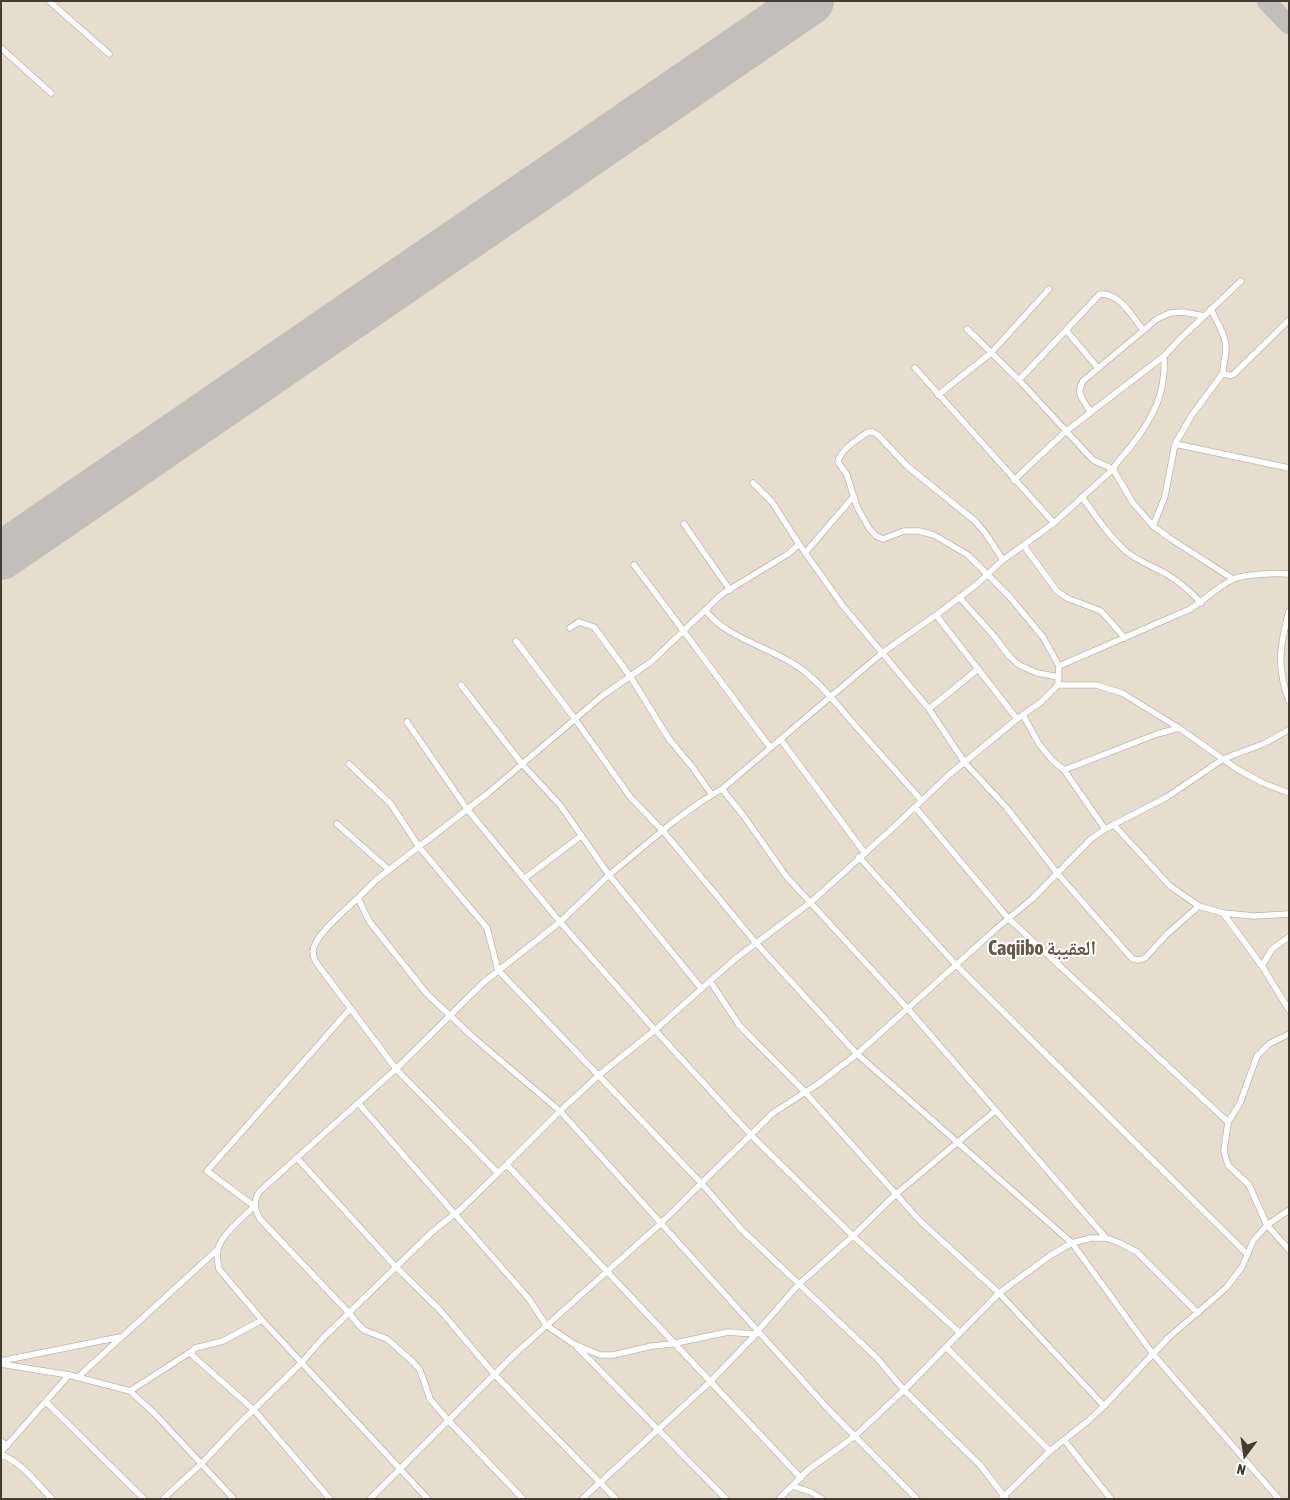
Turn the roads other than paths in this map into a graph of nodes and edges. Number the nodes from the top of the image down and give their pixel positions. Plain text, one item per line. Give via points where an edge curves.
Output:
1 (49, 1) edge
2 (1, 48) edge
3 (109, 54) dead end
4 (51, 93) dead end
5 (1241, 281) dead end
6 (1049, 289) dead end
7 (1211, 309) junction
8 (1204, 316) junction
9 (1289, 320) edge
10 (966, 329) dead end
11 (1066, 330) junction
12 (1143, 330) junction
13 (991, 353) junction
14 (1164, 356) junction
15 (915, 368) dead end
16 (1098, 368) junction
17 (1224, 373) junction
18 (1019, 380) junction
19 (938, 395) junction
20 (1091, 412) junction
21 (1065, 432) junction
22 (1175, 444) junction
23 (1289, 468) edge
24 (1113, 469) junction
25 (1014, 480) junction
26 (753, 483) dead end
27 (854, 496) junction
28 (1082, 498) junction
29 (1054, 523) junction
30 (684, 524) dead end
31 (1153, 526) junction
32 (799, 544) junction
33 (1024, 546) junction
34 (805, 554) junction
35 (1003, 560) junction
36 (634, 565) dead end
37 (987, 574) junction
38 (1289, 574) edge
39 (1233, 579) junction
40 (730, 590) junction
41 (959, 597) junction
42 (1201, 603) junction
43 (705, 610) junction
44 (1289, 611) edge
45 (936, 615) junction
46 (570, 628) dead end
47 (684, 630) junction
48 (1126, 638) junction
49 (516, 641) dead end
50 (882, 653) junction
51 (1059, 666) junction
52 (978, 669) junction
53 (630, 676) junction
54 (1059, 677) junction
55 (461, 685) dead end
56 (1058, 685) junction
57 (830, 696) junction
58 (1289, 701) edge
59 (929, 709) junction
60 (1023, 715) junction
61 (576, 719) junction
62 (1017, 719) junction
63 (407, 722) dead end
64 (1179, 728) junction
65 (1289, 730) edge
66 (781, 740) junction
67 (770, 747) junction
68 (1223, 759) junction
69 (965, 763) junction
70 (349, 764) dead end
71 (522, 764) junction
72 (1064, 770) junction
73 (722, 789) junction
74 (1289, 793) edge
75 (712, 795) junction
76 (922, 801) junction
77 (915, 807) junction
78 (467, 810) junction
79 (337, 824) dead end
80 (1114, 825) junction
81 (1105, 829) junction
82 (663, 831) junction
83 (581, 836) junction
84 (419, 847) junction
85 (862, 855) junction
86 (389, 870) junction
87 (1058, 874) junction
88 (609, 875) junction
89 (525, 878) junction
90 (358, 898) junction
91 (811, 902) junction
92 (1199, 906) junction
93 (1223, 913) junction
94 (1289, 914) edge
95 (1008, 918) junction
96 (560, 922) junction
97 (1289, 937) edge
98 (756, 943) junction
99 (956, 965) junction
100 (1262, 966) junction
101 (498, 970) junction
102 (710, 981) junction
103 (701, 988) junction
104 (350, 1008) junction
105 (908, 1010) junction
106 (1289, 1010) edge
107 (450, 1016) junction
108 (655, 1030) junction
109 (1289, 1034) edge
110 (857, 1054) junction
111 (396, 1068) junction
112 (599, 1075) junction
113 (804, 1091) junction
114 (358, 1103) junction
115 (560, 1110) junction
116 (995, 1111) junction
117 (1228, 1122) junction
118 (751, 1135) junction
119 (958, 1142) junction
120 (298, 1158) junction
121 (507, 1165) junction
122 (498, 1173) junction
123 (702, 1184) junction
124 (896, 1194) junction
125 (254, 1206) junction
126 (1289, 1210) edge
127 (455, 1213) junction
128 (661, 1223) junction
129 (1267, 1225) junction
130 (852, 1236) junction
131 (1106, 1238) junction
132 (1072, 1243) junction
133 (218, 1249) junction
134 (1289, 1250) edge
135 (1247, 1254) junction
136 (396, 1267) junction
137 (607, 1272) junction
138 (799, 1284) junction
139 (999, 1293) junction
140 (349, 1313) junction
141 (1198, 1313) junction
142 (262, 1320) junction
143 (546, 1326) junction
144 (758, 1331) junction
145 (959, 1332) junction
146 (122, 1337) junction
147 (574, 1344) junction
148 (674, 1344) junction
149 (946, 1346) junction
150 (192, 1351) junction
151 (1153, 1354) junction
152 (1, 1362) edge
153 (302, 1362) junction
154 (494, 1374) junction
155 (69, 1375) junction
156 (78, 1377) junction
157 (710, 1382) junction
158 (130, 1390) junction
159 (904, 1390) junction
160 (46, 1402) junction
161 (1104, 1406) junction
162 (254, 1410) junction
163 (448, 1420) junction
164 (658, 1430) junction
165 (855, 1436) junction
166 (1064, 1440) junction
167 (1, 1441) edge
168 (7, 1446) junction
169 (1050, 1451) junction
170 (1, 1454) edge
171 (202, 1463) junction
172 (400, 1469) junction
173 (801, 1478) junction
174 (600, 1483) junction
175 (792, 1486) junction
176 (1003, 1498) edge
177 (52, 1499) edge
178 (144, 1499) edge
179 (163, 1499) edge
180 (234, 1499) edge
181 (330, 1499) edge
182 (370, 1499) edge
183 (428, 1499) edge
184 (523, 1499) edge
185 (582, 1499) edge
186 (616, 1499) edge
187 (726, 1499) edge
188 (779, 1499) edge
189 (822, 1499) edge
190 (917, 1499) edge
191 (1111, 1499) edge
192 (1279, 1499) edge

1 - 3 street
2 - 4 street
5 - 7 street
6 - 13 street
7 - 8 street
7 - 17 street via 1226,341
8 - 12 street via 1170,313
8 - 14 street
9 - 17 street via 1234,374
10 - 13 street
11 - 12 street via 1100,294 1108,294 1117,298
11 - 16 street
11 - 18 street
12 - 16 street
13 - 18 street
13 - 19 street
14 - 20 street
14 - 24 street via 1164,386 1156,407 1144,430
15 - 19 street
16 - 20 street via 1079,386 1079,394
17 - 22 street
18 - 21 street
19 - 25 street
20 - 21 street
21 - 24 street via 1093,460
21 - 25 street
22 - 23 street
22 - 31 street via 1165,496
24 - 28 street
24 - 31 street via 1133,503
25 - 29 street
26 - 32 street via 772,502
27 - 34 street
27 - 35 street via 847,475 838,462 839,457 868,432 873,432 907,466 976,521
27 - 37 street via 876,536 883,539 904,531 934,535 968,555
28 - 29 street
28 - 42 street via 1127,552 1168,574
29 - 33 street
30 - 40 street
31 - 39 street
32 - 34 street
32 - 40 street
33 - 35 street
33 - 48 street via 1057,591 1101,611
34 - 50 street
35 - 37 street
36 - 47 street
37 - 41 street
37 - 51 street via 1038,630
38 - 39 street
39 - 42 street
40 - 43 street
41 - 45 street
41 - 54 street via 1020,665 1037,673
42 - 48 street
43 - 47 street
43 - 57 street via 728,630 788,659
44 - 58 street via 1280,672
45 - 50 street
45 - 52 street
46 - 53 street via 579,622 594,627
47 - 53 street
47 - 67 street
48 - 51 street
49 - 61 street
50 - 57 street
50 - 59 street
51 - 54 street
52 - 59 street
52 - 62 street
53 - 61 street
53 - 75 street via 669,739
54 - 56 street
55 - 71 street
56 - 60 street
56 - 64 street via 1096,685 1115,690
57 - 66 street
57 - 76 street
59 - 69 street
60 - 62 street
60 - 72 street via 1039,744
61 - 71 street
61 - 82 street via 631,798
62 - 69 street
63 - 78 street
64 - 68 street
64 - 72 street
65 - 68 street
66 - 67 street
66 - 85 street
67 - 73 street
68 - 74 street via 1263,783
68 - 80 street via 1167,797
69 - 76 street
69 - 87 street via 1006,807
70 - 84 street via 391,804
71 - 78 street
71 - 83 street via 560,805
72 - 81 street
73 - 75 street
73 - 91 street via 786,876
75 - 82 street
76 - 77 street
77 - 85 street
77 - 95 street
78 - 84 street
78 - 89 street
79 - 86 street
80 - 81 street
80 - 92 street via 1170,886
81 - 87 street
82 - 88 street
82 - 98 street
83 - 88 street
83 - 89 street
84 - 86 street
84 - 101 street via 487,928
85 - 91 street
85 - 99 street
86 - 90 street
87 - 92 street via 1133,959 1145,958
87 - 95 street
88 - 96 street
88 - 103 street
89 - 96 street
90 - 104 street via 326,930 313,952 318,966
90 - 107 street via 384,940 427,994
91 - 98 street
91 - 105 street
92 - 93 street
93 - 94 street via 1254,916
93 - 100 street
95 - 99 street
95 - 117 street
96 - 101 street
96 - 108 street
97 - 100 street via 1272,949
98 - 102 street
98 - 110 street
99 - 105 street
99 - 135 street
100 - 106 street
101 - 107 street
101 - 112 street
102 - 103 street
102 - 113 street via 739,1024
103 - 108 street
104 - 111 street
104 - 125 street via 207,1171
105 - 110 street
105 - 116 street
107 - 111 street
107 - 115 street
108 - 112 street
108 - 118 street
109 - 117 street via 1269,1044 1257,1056 1240,1103
110 - 113 street
110 - 119 street
111 - 114 street
111 - 122 street
112 - 115 street
112 - 123 street
113 - 118 street via 773,1113
113 - 124 street
114 - 120 street
114 - 127 street
115 - 121 street
115 - 128 street
116 - 119 street
116 - 131 street
117 - 129 street via 1225,1158 1234,1172 1249,1185
118 - 123 street
118 - 130 street
119 - 124 street
119 - 132 street
120 - 125 street via 260,1191
120 - 136 street
121 - 122 street
121 - 137 street
122 - 127 street
123 - 128 street
123 - 138 street via 742,1230
124 - 130 street
124 - 139 street
125 - 133 street via 222,1239
125 - 140 street via 260,1219
126 - 129 street
127 - 136 street
127 - 143 street via 529,1299
128 - 137 street
128 - 144 street
129 - 134 street
129 - 135 street
130 - 138 street
130 - 145 street
131 - 132 street
131 - 141 street via 1137,1252
132 - 139 street
132 - 151 street
133 - 142 street via 219,1270
133 - 146 street
135 - 141 street via 1236,1278
136 - 140 street
136 - 154 street via 439,1309
137 - 143 street
137 - 148 street
138 - 144 street
138 - 159 street via 877,1358
139 - 145 street
139 - 161 street
140 - 153 street
140 - 163 street via 356,1324 387,1339 413,1362 420,1370 430,1399
141 - 151 street
142 - 150 street via 223,1341
142 - 153 street
143 - 147 street
143 - 154 street
144 - 148 street via 751,1335 728,1332
144 - 157 street
144 - 165 street
145 - 149 street
146 - 152 street
146 - 156 street
147 - 148 street via 600,1355
147 - 164 street
148 - 157 street
149 - 159 street
149 - 169 street
150 - 158 street
150 - 162 street via 192,1356
151 - 161 street
151 - 192 street
152 - 155 street
153 - 162 street
153 - 172 street
154 - 163 street
154 - 174 street
155 - 156 street
155 - 160 street
156 - 158 street
157 - 164 street
157 - 173 street
158 - 171 street
159 - 165 street
159 - 176 street via 981,1466
160 - 168 street
160 - 178 street
161 - 166 street
162 - 171 street
162 - 181 street
163 - 172 street
163 - 184 street
164 - 174 street
164 - 187 street
165 - 173 street
165 - 190 street
166 - 169 street
166 - 191 street
167 - 168 street
168 - 170 street
169 - 176 street
170 - 177 street via 22,1468
171 - 179 street
171 - 180 street
172 - 182 street
172 - 183 street
173 - 175 street
174 - 185 street
174 - 186 street
175 - 188 street
175 - 189 street

